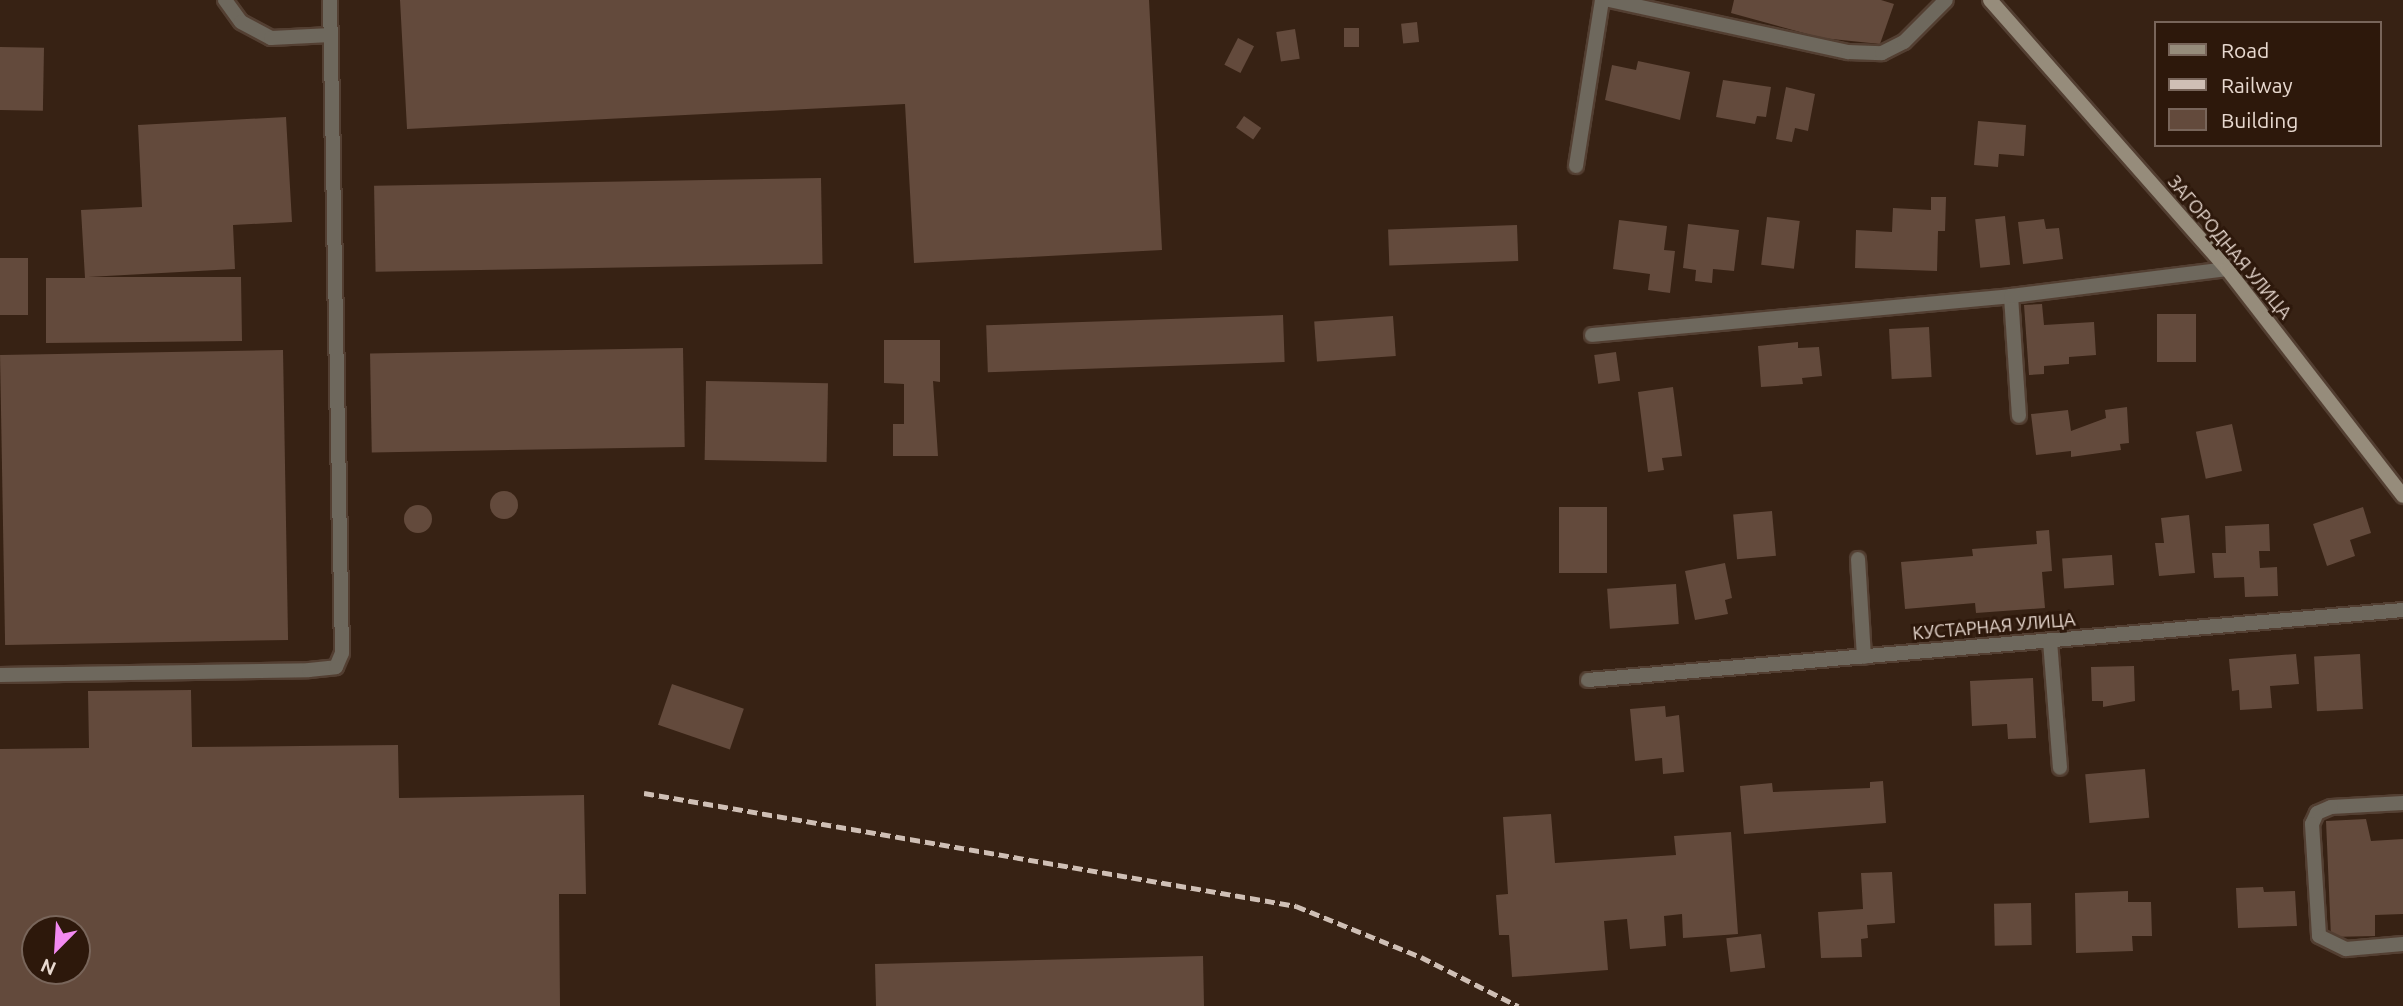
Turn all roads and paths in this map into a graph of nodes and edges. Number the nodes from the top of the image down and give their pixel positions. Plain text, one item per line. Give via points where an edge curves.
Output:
1 (225, 0) edge
2 (330, 0) edge
3 (1602, 0) edge
4 (1609, 0) edge
5 (1946, 0) edge
6 (1990, 0) edge
7 (331, 35) junction
8 (1576, 166) dead end
9 (2227, 269) junction
10 (2011, 296) junction
11 (1592, 335) dead end
12 (2019, 416) dead end
13 (2403, 496) edge
14 (1858, 559) dead end
15 (2403, 610) edge
16 (2050, 641) junction
17 (1864, 657) junction
18 (0, 675) edge
19 (1588, 681) dead end
20 (2060, 768) dead end
21 (2403, 803) edge
22 (2403, 944) edge

1 - 7 street via 241,22 271,38
2 - 7 street
3 - 8 street
4 - 5 street via 1848,52 1882,53 1904,42
6 - 9 main road, ЗАГОРОДНАЯ УЛИЦА
7 - 18 street via 344,627 336,667
9 - 10 street
9 - 13 main road, ЗАГОРОДНАЯ УЛИЦА
10 - 11 street
10 - 12 street
14 - 17 street
15 - 16 street, КУСТАРНАЯ УЛИЦА
16 - 17 street, КУСТАРНАЯ УЛИЦА
16 - 20 street
17 - 19 street, КУСТАРНАЯ УЛИЦА
21 - 22 street via 2331,807 2317,813 2312,824 2319,936 2346,949

